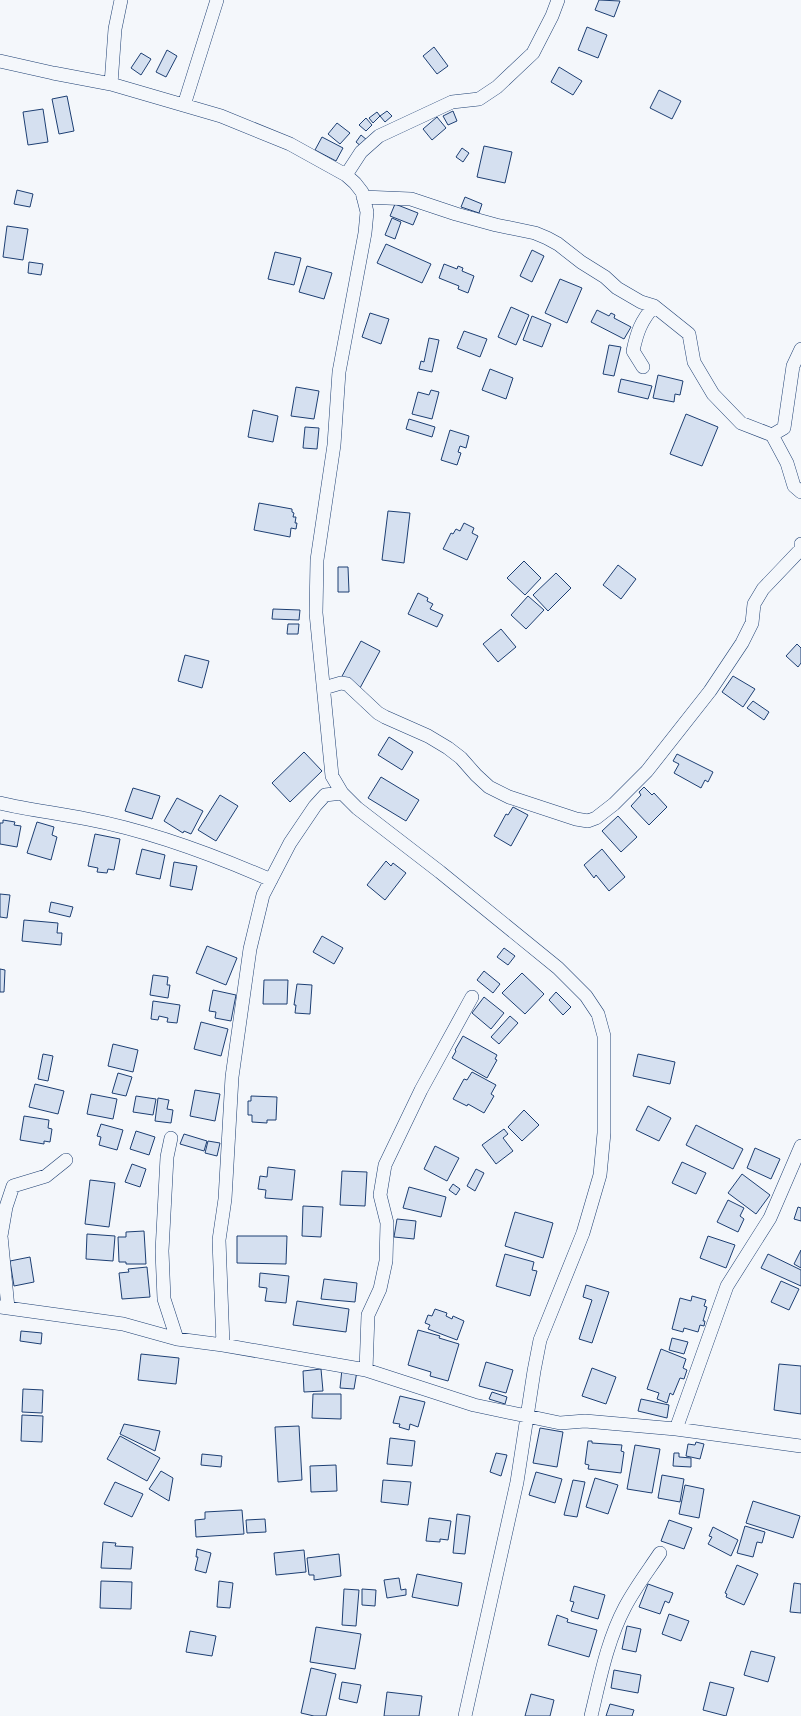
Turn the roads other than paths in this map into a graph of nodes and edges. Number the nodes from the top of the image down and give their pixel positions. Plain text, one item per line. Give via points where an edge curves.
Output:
1 (121, 0) edge
2 (217, 0) edge
3 (558, 0) edge
4 (0, 61) edge
5 (111, 84) junction
6 (184, 105) junction
7 (346, 175) junction
8 (363, 197) junction
9 (654, 306) junction
10 (801, 349) edge
11 (643, 368) dead end
12 (772, 435) junction
13 (801, 492) edge
14 (801, 544) edge
15 (324, 688) junction
16 (342, 793) junction
17 (0, 804) edge
18 (271, 880) junction
19 (472, 997) dead end
20 (171, 1138) dead end
21 (801, 1146) edge
22 (66, 1160) dead end
23 (4, 1308) edge
24 (177, 1339) junction
25 (223, 1345) junction
26 (366, 1370) junction
27 (528, 1415) junction
28 (676, 1429) junction
29 (801, 1446) edge
30 (660, 1553) dead end
31 (465, 1716) edge
32 (591, 1716) edge

1 - 5 street
2 - 6 street
3 - 7 street via 533,53 497,87 479,99 452,102 379,136 361,152
4 - 5 street
5 - 6 street
6 - 7 street via 221,116 290,144
7 - 8 street via 362,192
8 - 9 street via 411,199 456,214 534,233 558,244 631,297
8 - 15 street via 366,212 365,233 339,372 334,445 316,560 316,613
9 - 11 street via 638,330 633,351
9 - 12 street via 689,334 694,362 713,394 741,423
10 - 12 street via 793,366 784,428
12 - 13 street via 787,463 794,486
14 - 15 street via 801,549 760,594 754,604 752,623 742,643 710,691 647,771 614,804 593,820 576,819 509,797 489,786 448,748 378,713 347,684 341,683
15 - 16 street via 332,776
16 - 18 street via 325,796 315,806 290,843
16 - 27 street via 357,808 558,968 586,996 598,1014 604,1036 604,1133 600,1175 583,1234 540,1340
17 - 18 street via 122,827 216,856
18 - 25 street via 263,895 250,949 232,1077 225,1199 218,1240
19 - 26 street via 421,1090 385,1166 380,1195 387,1223 386,1261 380,1289 368,1315
20 - 24 street via 166,1164 162,1251 164,1299
21 - 28 street via 770,1218 727,1286
22 - 23 street via 46,1176 13,1186 6,1206 1,1236
23 - 24 street via 123,1324
24 - 25 street
25 - 26 street
26 - 27 street via 474,1405
27 - 28 street via 560,1423 585,1421
27 - 31 street via 517,1482
28 - 29 street
30 - 32 street via 624,1608 611,1638

